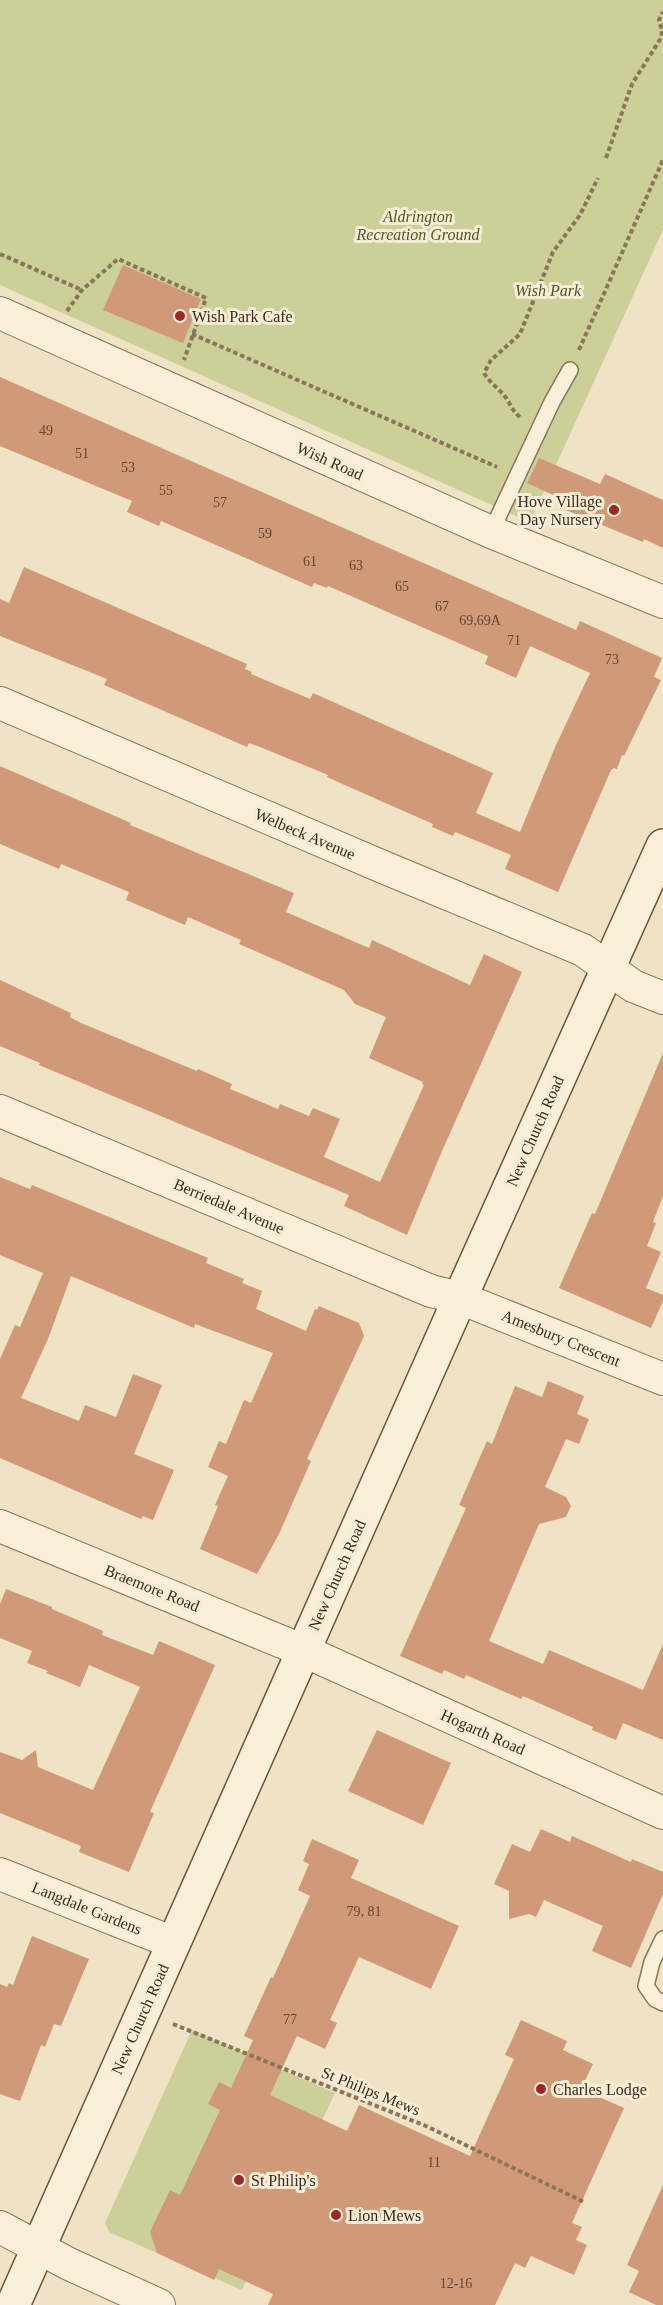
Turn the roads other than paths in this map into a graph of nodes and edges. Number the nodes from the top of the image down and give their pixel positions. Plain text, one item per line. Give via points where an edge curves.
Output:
1 (0, 313) edge
2 (570, 370) road end
3 (491, 532) junction
4 (663, 602) edge
5 (0, 703) edge
6 (663, 846) edge
7 (608, 968) junction
8 (663, 998) edge
9 (0, 1111) edge
10 (459, 1298) junction
11 (663, 1379) edge
12 (0, 1526) edge
13 (303, 1651) junction
14 (663, 1813) edge
15 (0, 1874) edge
16 (663, 1938) edge
17 (174, 1943) junction
18 (663, 2003) edge
19 (0, 2227) edge
20 (39, 2247) junction
21 (13, 2305) edge
22 (159, 2305) edge

1 - 3 street, Wish Road
2 - 3 lane
3 - 4 street, Wish Road
5 - 7 street, Welbeck Avenue via 583,950
6 - 7 main road, New Church Road
7 - 8 street, Welbeck Avenue via 633,986
7 - 10 main road, New Church Road
9 - 10 street, Berriedale Avenue via 431,1291
10 - 11 street, Amesbury Crescent
10 - 13 main road, New Church Road
12 - 13 street, Braemore Road
13 - 14 street, Hogarth Road
13 - 17 main road, New Church Road
15 - 17 street, Langdale Gardens
16 - 18 lane via 645,1986
17 - 20 main road, New Church Road
19 - 20 street
20 - 21 main road, New Church Road
20 - 22 street

